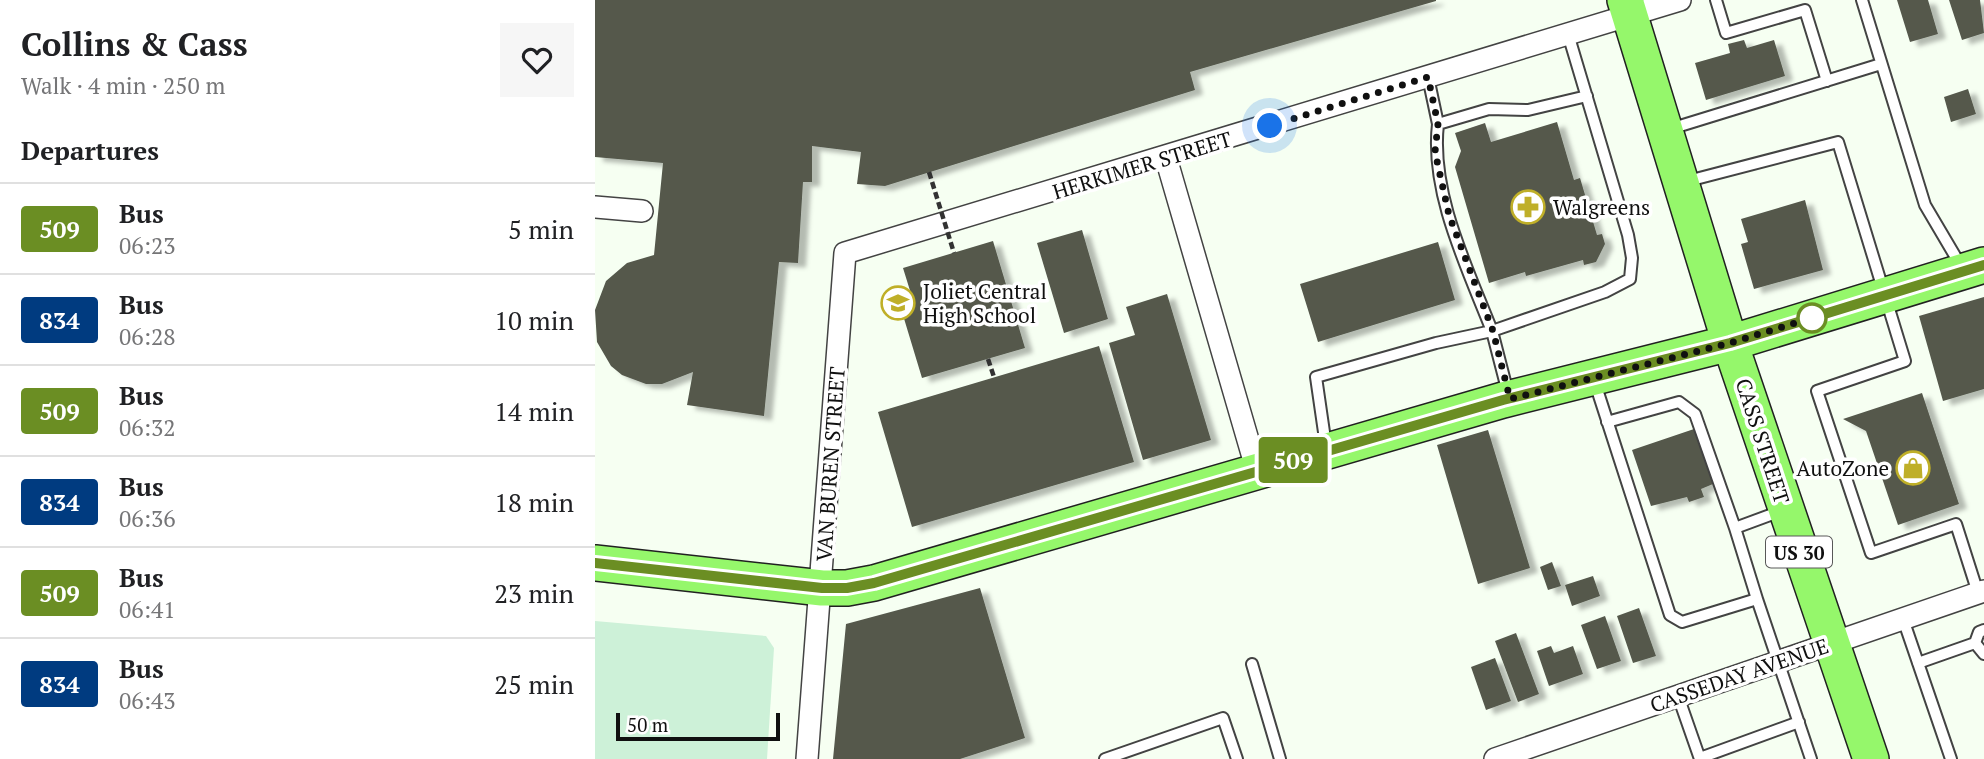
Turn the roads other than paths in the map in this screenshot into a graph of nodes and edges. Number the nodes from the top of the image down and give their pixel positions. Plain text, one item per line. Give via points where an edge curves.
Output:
1 (1680, 0) edge
2 (1716, 0) edge
3 (1862, 0) edge
4 (1628, 7) edge
5 (1568, 34) junction
6 (1881, 64) junction
7 (1428, 77) junction
8 (1827, 81) junction
9 (1587, 96) junction
10 (1438, 124) junction
11 (1665, 130) junction
12 (1165, 158) junction
13 (1681, 183) junction
14 (595, 207) edge
15 (642, 211) dead end
16 (845, 253) joint
17 (1974, 268) edge
18 (1885, 295) junction
19 (1493, 331) junction
20 (1730, 343) junction
21 (1593, 378) junction
22 (1510, 399) junction
23 (1607, 422) junction
24 (1327, 450) junction
25 (1257, 471) junction
26 (1785, 510) junction
27 (1735, 528) junction
28 (595, 563) edge
29 (822, 588) junction
30 (1981, 592) edge
31 (1757, 599) junction
32 (1903, 619) junction
33 (1984, 629) edge
34 (1975, 643) junction
35 (1830, 645) junction
36 (1984, 654) edge
37 (1778, 663) junction
38 (1918, 663) junction
39 (1252, 664) dead end
40 (1678, 696) junction
41 (1799, 722) junction
42 (807, 759) edge
43 (1105, 759) edge
44 (1237, 759) edge
45 (1280, 759) edge
46 (1495, 759) edge
47 (1700, 759) edge
48 (1811, 759) edge
49 (1871, 759) edge
50 (1951, 759) edge

1 - 4 street, HERKIMER STREET
2 - 8 lane via 1726,33 1805,10
3 - 6 lane
4 - 5 street, HERKIMER STREET
4 - 11 main road, CASS STREET
5 - 7 street, HERKIMER STREET
5 - 9 lane
6 - 8 lane
6 - 17 lane via 1925,205
7 - 10 lane
7 - 12 street, HERKIMER STREET
8 - 11 lane
9 - 10 lane via 1528,110 1489,109
9 - 19 lane via 1628,235 1630,279
10 - 19 lane via 1435,152 1449,215
11 - 13 main road, CASS STREET
12 - 16 street, HERKIMER STREET
12 - 25 street
13 - 18 lane via 1838,142
13 - 20 main road, CASS STREET
14 - 15 street
16 - 29 street, VAN BUREN STREET
17 - 18 main road
18 - 20 main road
18 - 30 lane via 1905,361 1817,391 1871,553 1956,524
19 - 22 lane
19 - 24 lane via 1316,377
20 - 21 main road
20 - 26 main road, CASS STREET / US 30
21 - 22 main road
21 - 23 lane
22 - 24 main road
23 - 27 lane via 1679,402 1695,414
23 - 31 lane via 1670,615 1682,622
24 - 25 main road
25 - 29 main road via 874,583
26 - 27 lane
26 - 35 main road, CASS STREET / US 30
27 - 31 lane
28 - 29 main road
29 - 42 street, VAN BUREN STREET
30 - 32 street, CASSEDAY AVENUE
31 - 37 lane
32 - 35 street, CASSEDAY AVENUE
32 - 38 lane
33 - 34 lane
34 - 36 lane
34 - 38 lane
35 - 37 street, CASSEDAY AVENUE
35 - 49 main road, CASS STREET / US 30
37 - 40 street, CASSEDAY AVENUE
37 - 41 lane
38 - 50 lane
39 - 45 lane
40 - 46 street, CASSEDAY AVENUE
40 - 47 lane
41 - 47 lane
41 - 48 lane
43 - 44 lane via 1223,718

